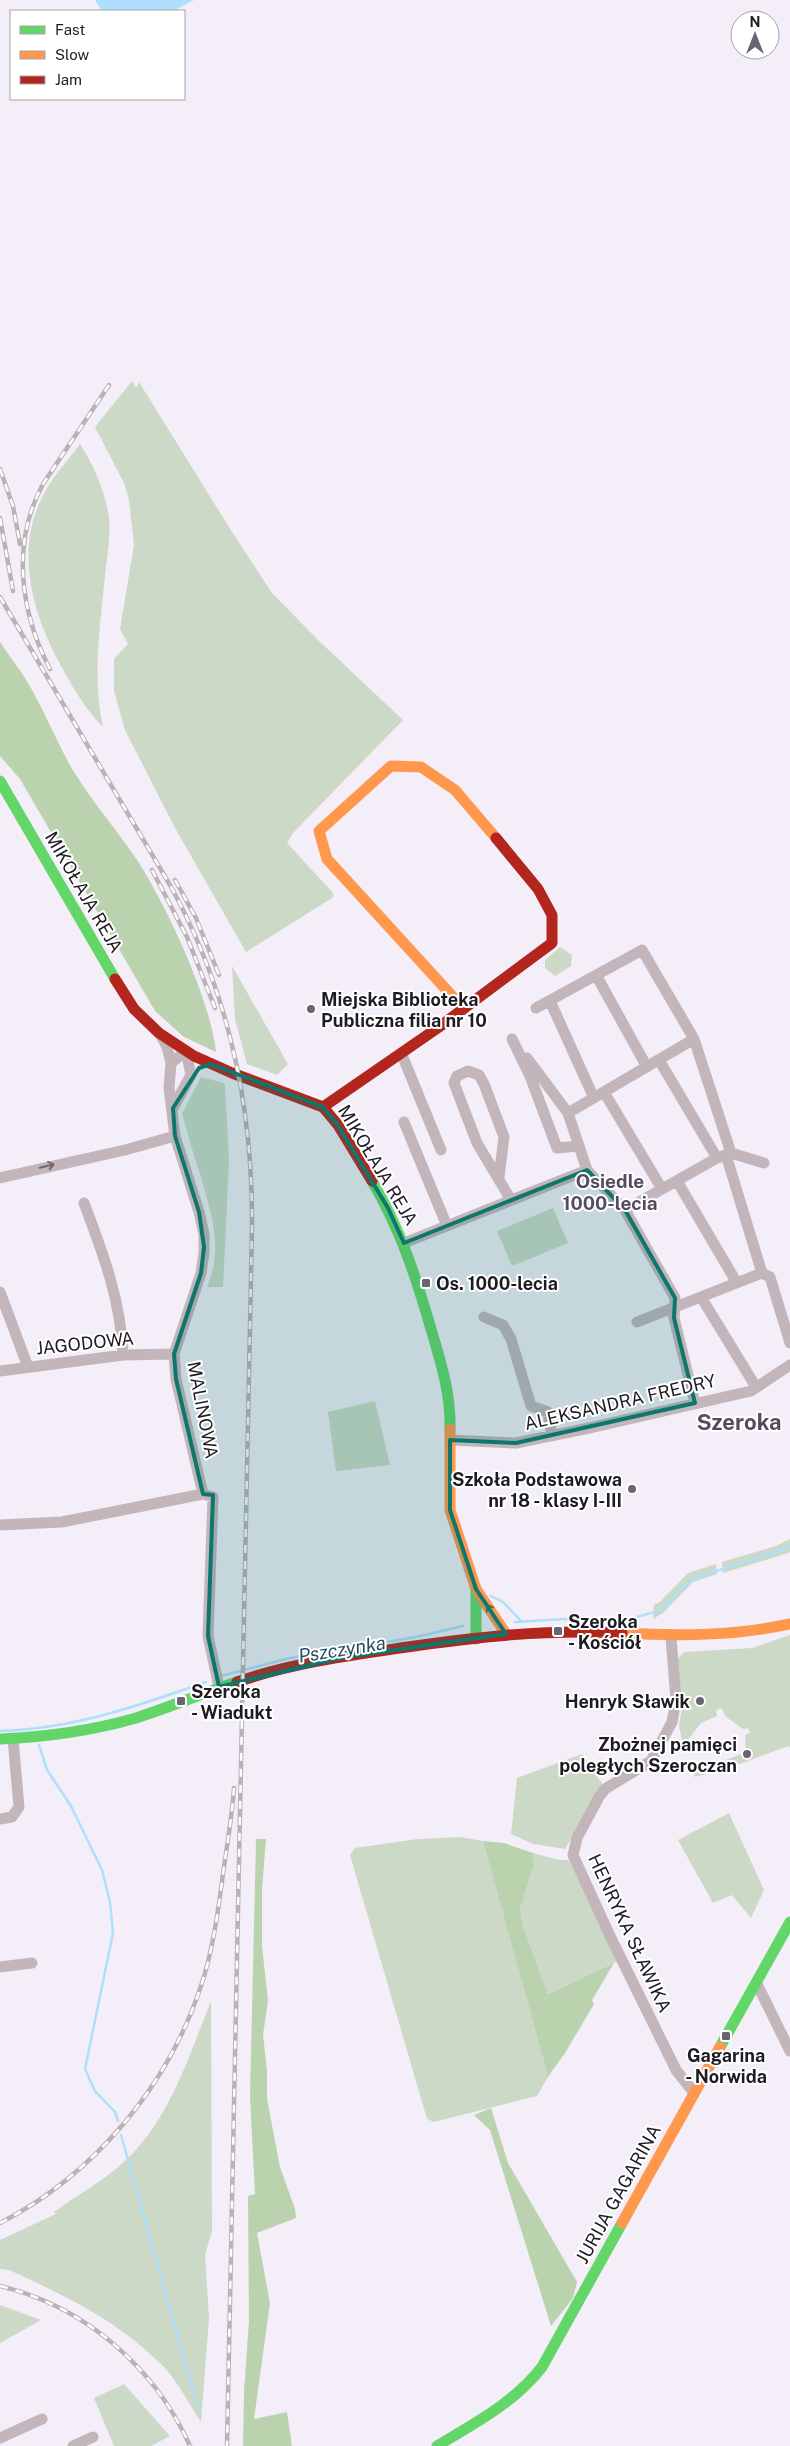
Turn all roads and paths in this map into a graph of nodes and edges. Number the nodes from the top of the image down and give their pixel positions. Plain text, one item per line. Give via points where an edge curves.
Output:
1 (0, 781) edge
2 (596, 975) junction
3 (550, 1001) junction
4 (536, 1008) dead end
5 (464, 1009) junction
6 (159, 1033) junction
7 (694, 1039) junction
8 (186, 1051) junction
9 (402, 1055) junction
10 (659, 1060) junction
11 (171, 1063) junction
12 (211, 1064) junction
13 (647, 1067) junction
14 (191, 1075) junction
15 (599, 1095) junction
16 (323, 1107) junction
17 (173, 1108) junction
18 (568, 1113) junction
19 (404, 1122) dead end
20 (174, 1136) junction
21 (579, 1146) junction
22 (440, 1150) dead end
23 (725, 1156) junction
24 (764, 1163) dead end
25 (587, 1170) junction
26 (499, 1177) junction
27 (0, 1178) edge
28 (677, 1181) junction
29 (662, 1189) junction
30 (511, 1200) junction
31 (84, 1203) dead end
32 (626, 1210) junction
33 (447, 1226) junction
34 (404, 1243) junction
35 (762, 1273) junction
36 (738, 1282) junction
37 (0, 1292) edge
38 (701, 1297) junction
39 (674, 1307) junction
40 (484, 1318) dead end
41 (637, 1322) dead end
42 (790, 1343) edge
43 (174, 1354) junction
44 (124, 1355) junction
45 (790, 1365) edge
46 (28, 1367) junction
47 (0, 1371) edge
48 (756, 1387) junction
49 (695, 1403) junction
50 (552, 1436) junction
51 (450, 1440) junction
52 (203, 1494) junction
53 (0, 1525) edge
54 (476, 1589) junction
55 (790, 1624) edge
56 (506, 1634) junction
57 (671, 1637) junction
58 (476, 1638) junction
59 (219, 1687) junction
60 (13, 1739) junction
61 (0, 1740) edge
62 (0, 1819) edge
63 (790, 1922) edge
64 (32, 1963) dead end
65 (0, 1967) edge
66 (757, 1984) junction
67 (790, 2051) edge
68 (694, 2092) junction
69 (42, 2419) dead end
70 (93, 2437) dead end
71 (0, 2438) edge
72 (73, 2446) edge
73 (437, 2446) edge

1 - 6 street, MIKOŁAJA REJA via 134,1009
2 - 3 street
2 - 7 street via 642,950
2 - 13 street
3 - 4 street
3 - 15 street
5 - 5 street via 552,943 552,915 538,889 455,790 422,768 391,766 319,831 327,859
5 - 9 street
6 - 8 street, MIKOŁAJA REJA
6 - 11 street
7 - 10 street
7 - 23 street
8 - 11 street
8 - 12 street, MIKOŁAJA REJA
8 - 14 street
9 - 16 street
9 - 22 street
10 - 13 street
10 - 23 street
11 - 17 street, MALINOWA via 169,1088
12 - 14 street
12 - 16 street, MIKOŁAJA REJA
13 - 15 street
14 - 17 street
15 - 18 street
15 - 29 street
16 - 34 street, MIKOŁAJA REJA via 338,1124 388,1208
17 - 20 street, MALINOWA
18 - 21 street
18 - 21 street via 512,1039 530,1076 556,1148
19 - 33 street
27 -> 20 street
20 - 43 street, MALINOWA via 202,1223 204,1254
21 - 25 street
23 - 24 street
23 - 28 street
23 - 35 street
25 - 30 street
25 - 32 street
26 - 26 street via 477,1143 454,1082 457,1076 468,1071 479,1075 484,1084 504,1137
26 - 30 street
28 - 29 street
28 - 36 street
29 - 32 street
30 - 33 street
31 - 44 street via 114,1286
32 - 39 street via 675,1298
33 - 34 street
34 - 51 street, MIKOŁAJA REJA via 443,1370 451,1406
35 - 36 street
35 - 42 street via 770,1277
36 - 38 street
37 - 46 street
38 - 39 street
38 - 48 street
39 - 41 street
39 - 49 street
40 - 50 street via 503,1325 511,1339 531,1406 548,1412
43 - 44 street, JAGODOWA
43 - 52 street, MALINOWA via 176,1378
44 - 46 street, JAGODOWA
45 - 48 street, ALEKSANDRA FREDRY
46 - 47 street, JAGODOWA
48 - 49 street, ALEKSANDRA FREDRY via 751,1391
49 - 50 street, ALEKSANDRA FREDRY
50 - 51 street, ALEKSANDRA FREDRY via 516,1443
51 - 54 street, MIKOŁAJA REJA via 450,1510
52 - 53 street via 62,1522
52 - 59 street, MALINOWA via 213,1497 208,1636
56 -> 54 street, MIKOŁAJA REJA
54 - 58 street, MIKOŁAJA REJA
55 - 57 street via 730,1635
56 - 57 street via 575,1630
56 - 58 street
57 - 68 street, HENRYKA SŁAWIKA via 676,1700 672,1722 651,1761 605,1789 599,1797 576,1838 573,1855 676,2070
58 - 59 street via 340,1658 268,1672
59 - 60 street via 117,1723 72,1733
60 - 61 street
60 - 62 street via 19,1807 12,1817
63 - 66 street, JURIJA GAGARINA
64 - 65 street
66 - 67 street
66 - 68 street, JURIJA GAGARINA
68 - 73 street, JURIJA GAGARINA via 530,2384 518,2396
69 - 71 street
70 - 72 street

